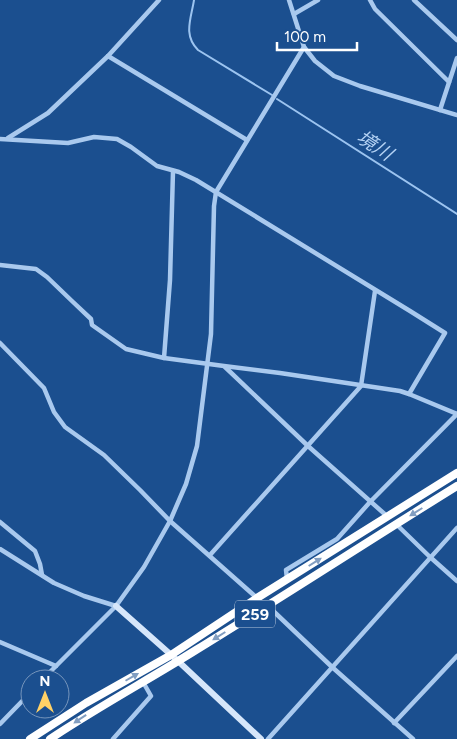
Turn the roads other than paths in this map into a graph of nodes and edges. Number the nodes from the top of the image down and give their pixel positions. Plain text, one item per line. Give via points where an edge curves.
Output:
1 (159, 0) edge
2 (289, 0) edge
3 (318, 0) edge
4 (370, 0) edge
5 (414, 0) edge
6 (294, 14) junction
7 (457, 40) edge
8 (304, 47) junction
9 (108, 56) junction
10 (457, 58) edge
11 (449, 82) junction
12 (440, 110) junction
13 (457, 115) edge
14 (0, 139) edge
15 (7, 139) junction
16 (247, 140) junction
17 (173, 171) junction
18 (216, 192) junction
19 (0, 265) edge
20 (375, 291) junction
21 (0, 343) edge
22 (164, 358) junction
23 (207, 364) junction
24 (224, 366) junction
25 (361, 386) junction
26 (410, 394) junction
27 (457, 414) edge
28 (308, 446) junction
29 (457, 473) edge
30 (457, 486) edge
31 (370, 502) junction
32 (388, 517) junction
33 (170, 521) junction
34 (0, 522) edge
35 (396, 524) junction
36 (457, 528) edge
37 (0, 549) edge
38 (210, 556) junction
39 (430, 558) junction
40 (42, 575) junction
41 (287, 580) junction
42 (457, 581) edge
43 (258, 598) junction
44 (116, 606) junction
45 (268, 606) junction
46 (0, 642) edge
47 (171, 655) junction
48 (457, 656) edge
49 (178, 661) junction
50 (56, 666) junction
51 (332, 667) junction
52 (53, 669) edge
53 (143, 682) junction
54 (20, 703) edge
55 (394, 723) junction
56 (0, 724) edge
57 (30, 739) edge
58 (50, 739) edge
59 (113, 739) edge
60 (261, 739) edge
61 (268, 739) edge
62 (413, 739) edge

1 - 9 street
2 - 6 street
3 - 6 street
4 - 11 street via 375,9
5 - 7 street
6 - 8 street
8 - 12 street via 314,61 334,76
8 - 16 street
9 - 15 street via 48,112
9 - 16 street
10 - 11 street
11 - 12 street
12 - 13 street
14 - 15 street
15 - 17 street via 68,143 94,137 117,139 158,166
16 - 18 street
17 - 18 street
17 - 22 street
18 - 20 street
18 - 23 street
19 - 22 street via 36,269 85,313 92,325 126,349
20 - 25 street
20 - 26 street via 445,334
21 - 33 street via 44,388 54,412 65,427 104,455
22 - 23 street
23 - 24 street
23 - 33 street via 197,446 186,484
24 - 25 street
24 - 28 street
25 - 26 street
25 - 28 street
26 - 27 street
27 - 31 street
28 - 31 street
28 - 38 street
29 - 32 highway, 259
30 -> 35 highway, 259
31 - 32 street
31 - 41 street via 337,539 286,570
41 -> 32 highway, 259
33 - 38 street
33 - 44 street
34 - 40 street via 35,551
35 - 39 street
35 - 45 highway, 259
36 - 39 street
37 - 40 street
38 - 43 street
39 - 42 street
39 - 51 street
40 - 44 street via 84,596
41 - 43 highway, 259
43 - 47 highway, 259
44 - 47 street
44 - 50 street
45 -> 49 highway, 259
45 - 51 street
46 - 50 street
47 - 49 street
57 -> 47 highway, 259
48 - 55 street
49 - 53 highway, 259
49 - 60 street
50 - 52 street
51 - 55 street
51 - 61 street
53 -> 58 highway, 259
53 - 59 street via 150,696
54 - 56 street
55 - 62 street

